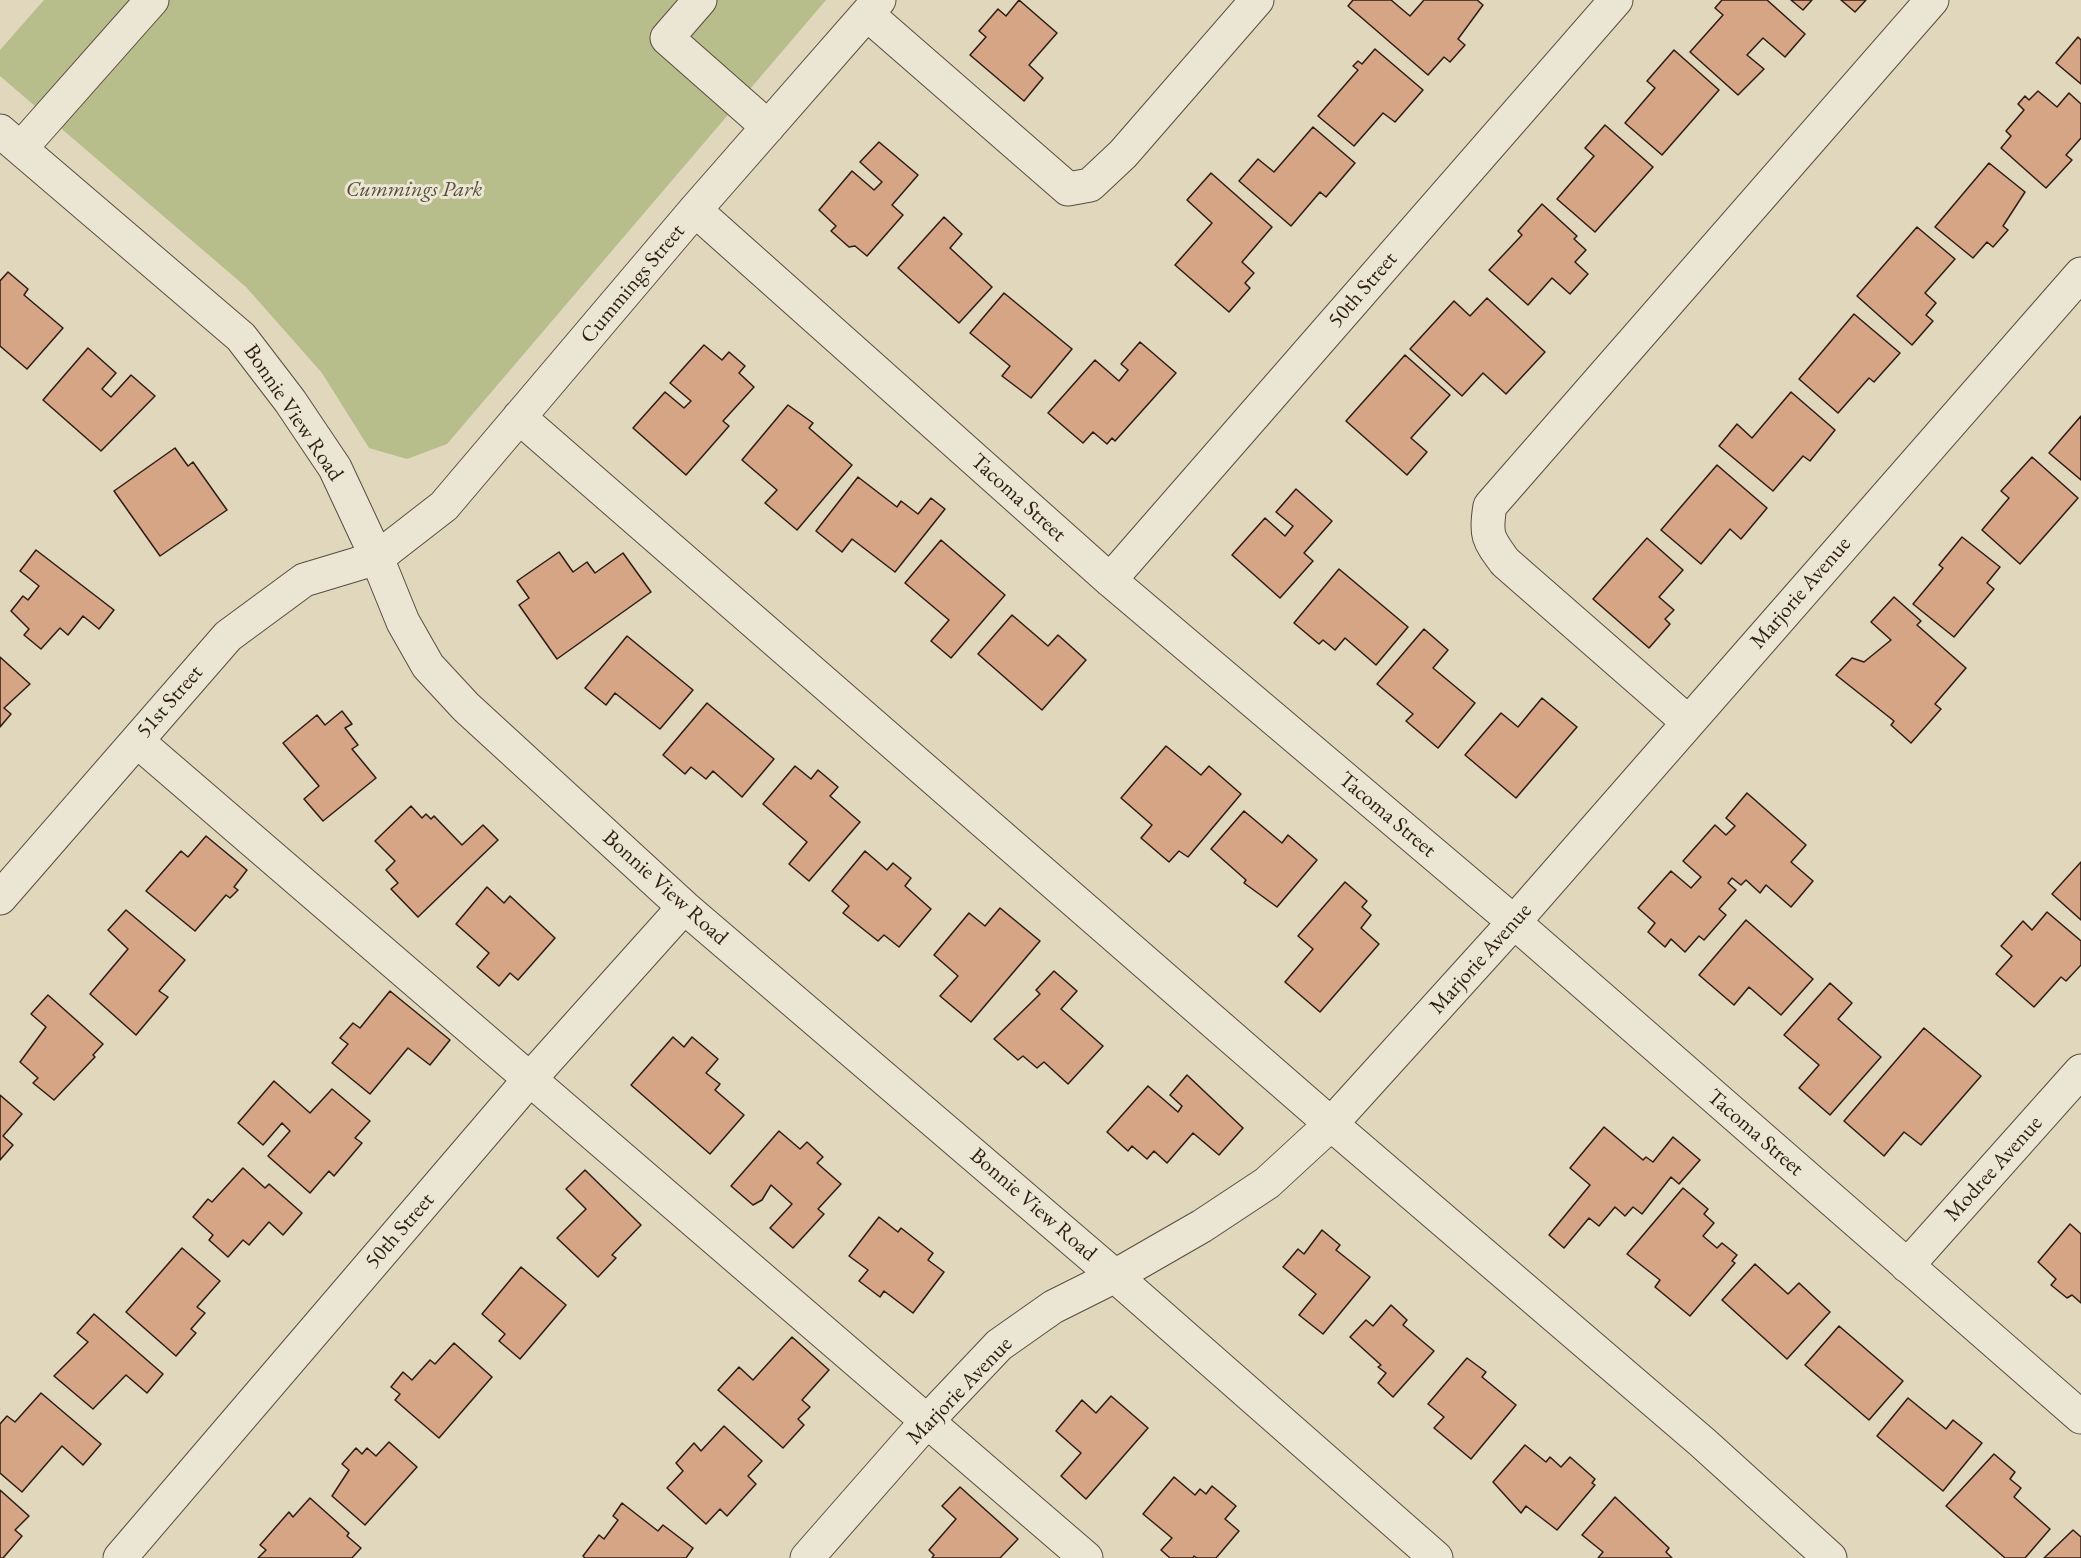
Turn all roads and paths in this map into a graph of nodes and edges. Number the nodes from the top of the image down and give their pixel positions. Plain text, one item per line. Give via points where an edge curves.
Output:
1 (152, 0) edge
2 (700, 0) edge
3 (1257, 0) edge
4 (1616, 0) edge
5 (1932, 0) edge
6 (873, 7) edge
7 (768, 127) junction
8 (10, 140) edge
9 (695, 210) junction
10 (2081, 274) edge
11 (519, 417) junction
12 (377, 558) junction
13 (1110, 580) junction
14 (1688, 722) junction
15 (137, 741) junction
16 (0, 898) edge
17 (684, 907) junction
18 (1514, 922) junction
19 (2081, 1071) edge
20 (529, 1080) junction
21 (1331, 1124) junction
22 (1907, 1266) junction
23 (1115, 1276) junction
24 (2081, 1417) edge
25 (928, 1420) junction
26 (120, 1558) edge
27 (807, 1558) edge
28 (1086, 1558) edge
29 (1436, 1558) edge
30 (1830, 1558) edge

1 - 8 street
2 - 7 street via 667,38
3 - 6 street via 1123,154 1090,185 1068,189
4 - 13 street, 50th Street
5 - 14 street via 1490,506 1489,541 1506,562
6 - 7 street, Cummings Street
7 - 9 street, Cummings Street
8 - 12 street, Bonnie View Road via 241,337 335,468
9 - 11 street, Cummings Street
9 - 13 street, Tacoma Street
10 - 14 street, Marjorie Avenue
11 - 12 street, Cummings Street via 444,506
11 - 21 street
12 - 15 street, 51st Street via 304,580 228,636
12 - 17 street, Bonnie View Road via 403,622 428,666 466,707
13 - 18 street, Tacoma Street
14 - 18 street, Marjorie Avenue
15 - 16 street, 51st Street
15 - 20 street
17 - 20 street, 50th Street
17 - 23 street, Bonnie View Road
18 - 21 street, Marjorie Avenue
18 - 22 street, Tacoma Street
19 - 22 street, Modree Avenue
20 - 25 street
20 - 26 street, 50th Street
21 - 23 street, Marjorie Avenue via 1267,1183
21 - 30 street via 1702,1442
22 - 24 street, Tacoma Street
23 - 25 street, Marjorie Avenue via 1053,1307 999,1345
23 - 29 street, Bonnie View Road
25 - 27 street, Marjorie Avenue
25 - 28 street

